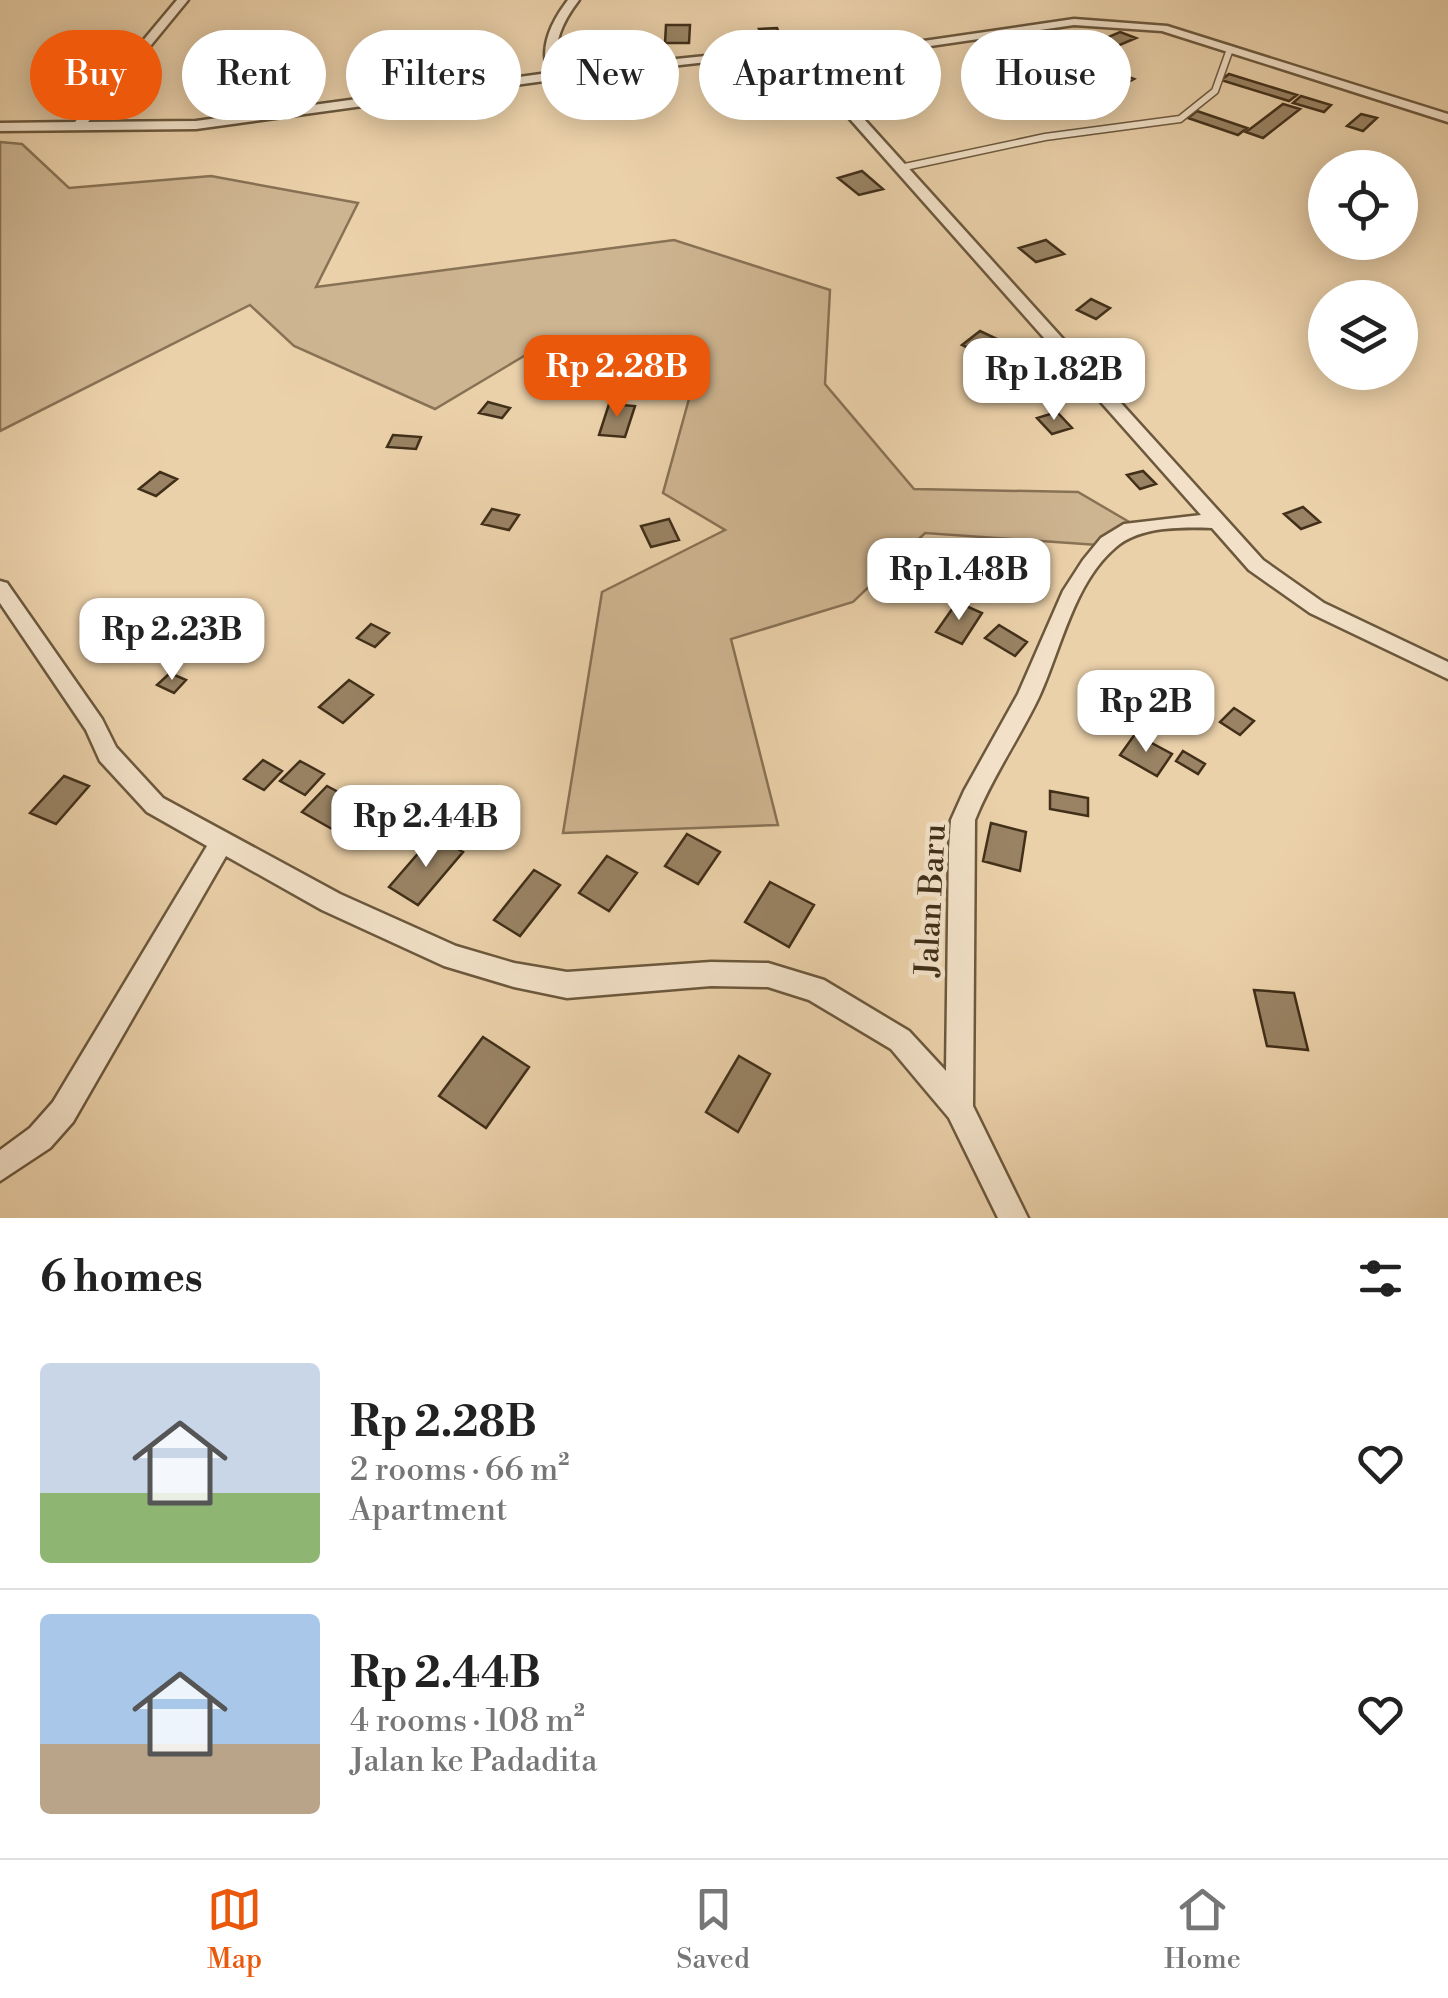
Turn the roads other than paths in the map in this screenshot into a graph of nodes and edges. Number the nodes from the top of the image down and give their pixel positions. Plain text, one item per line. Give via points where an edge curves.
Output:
1 (184, 0) edge
2 (574, 0) edge
3 (556, 30) edge
4 (941, 41) edge
5 (1230, 48) junction
6 (541, 77) edge
7 (1448, 118) edge
8 (857, 120) edge
9 (78, 126) junction
10 (0, 127) edge
11 (900, 168) junction
12 (1215, 522) junction
13 (0, 588) edge
14 (1448, 671) edge
15 (220, 845) junction
16 (959, 1108) junction
17 (0, 1167) edge
18 (1013, 1218) edge

1 - 9 street
2 - 3 street
4 - 5 street via 1074,22 1164,28
5 - 7 street
5 - 11 lane via 1216,91 1180,119 1044,137
6 - 9 street via 196,125
8 - 11 street
9 - 10 street
11 - 12 street
12 - 14 street via 1283,588
12 - 16 street, Jalan Baru via 1130,529 1108,543 1072,591 1047,660 975,791 960,864
13 - 15 street via 108,754 155,805
15 - 16 street via 453,957 514,975 567,985 768,975 815,988 900,1040
15 - 17 street via 63,1112
16 - 18 street

